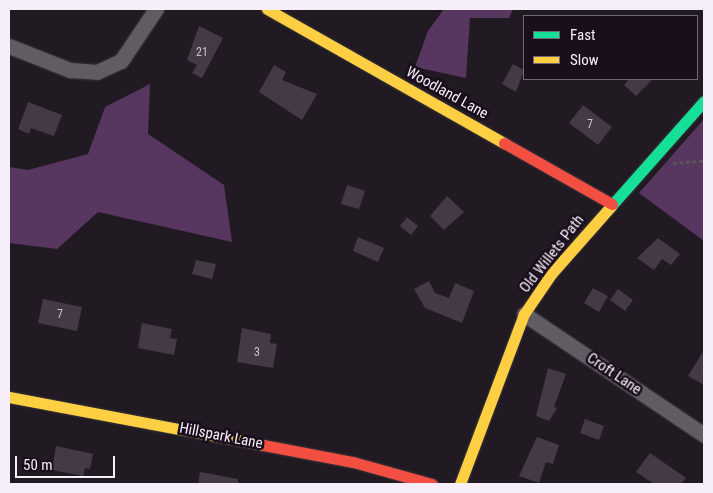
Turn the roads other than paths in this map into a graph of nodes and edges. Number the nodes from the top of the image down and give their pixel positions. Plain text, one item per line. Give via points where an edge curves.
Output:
1 (156, 9) edge
2 (267, 9) edge
3 (9, 46) edge
4 (704, 101) edge
5 (612, 204) junction
6 (524, 314) junction
7 (9, 397) edge
8 (704, 435) edge
9 (432, 484) edge
10 (460, 484) edge

1 - 3 street via 121,61 97,72 70,70
2 - 5 street, Woodland Lane
4 - 5 street, Old Willets Path via 649,167
5 - 6 street, Old Willets Path via 552,273
6 - 8 street, Croft Lane
6 - 10 street, Old Willets Path
7 - 9 street, Hillspark Lane via 353,462

